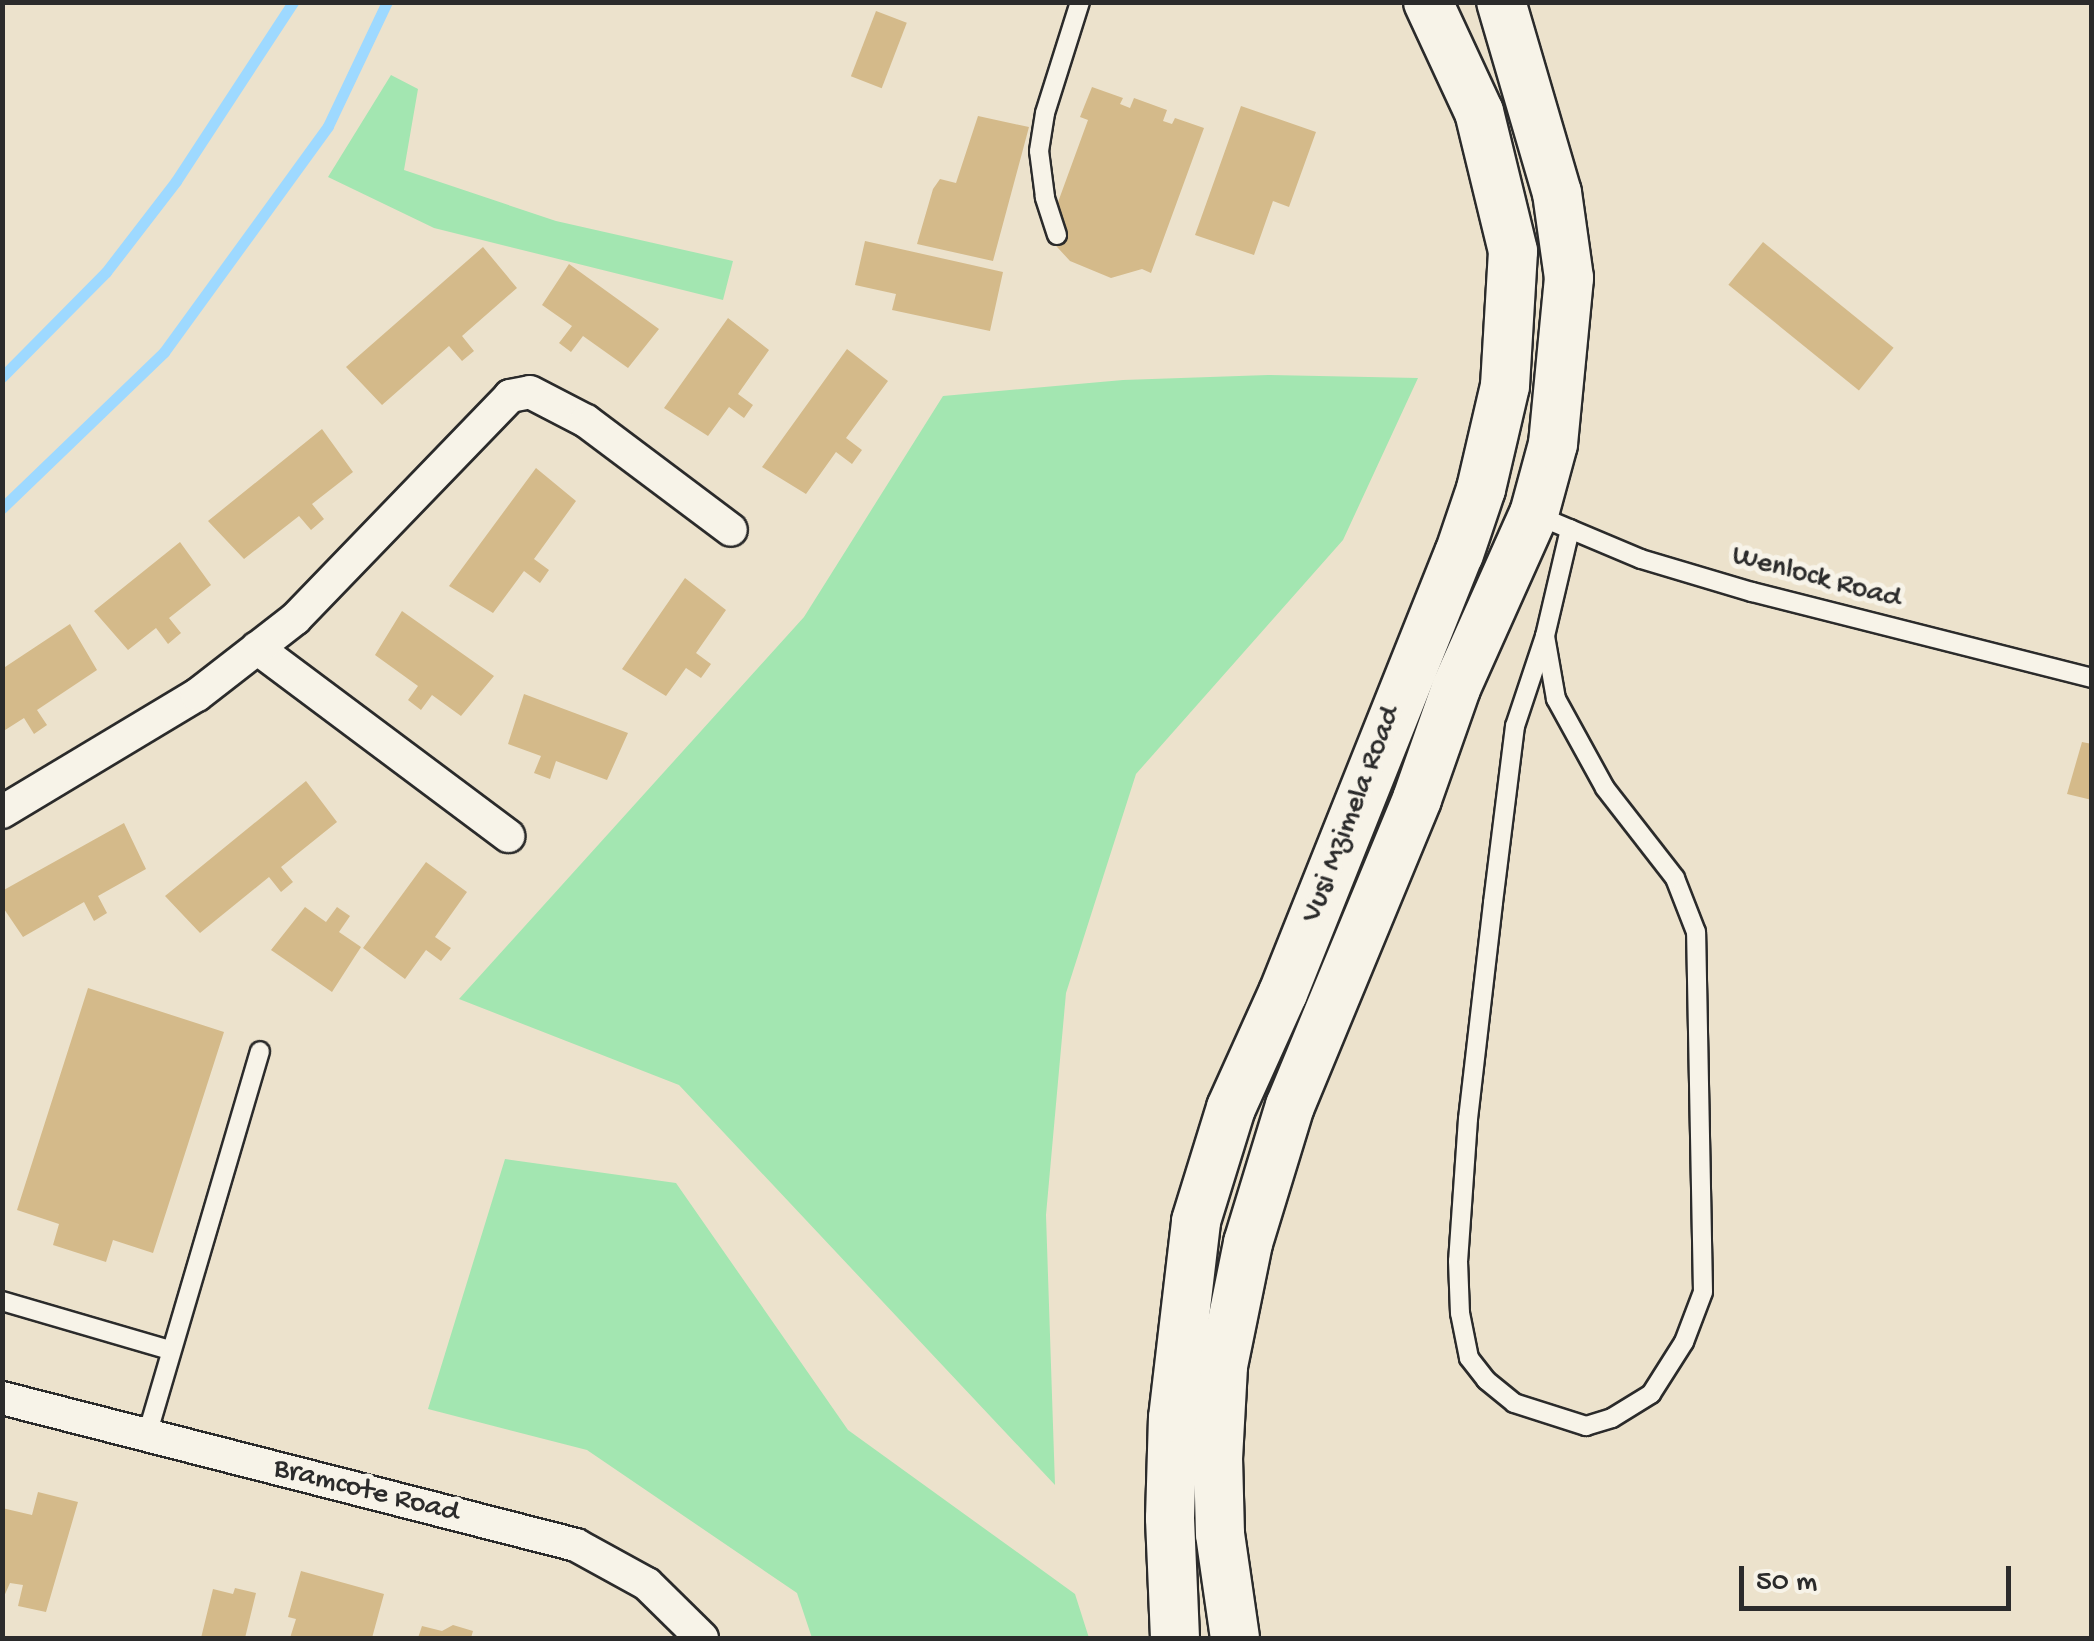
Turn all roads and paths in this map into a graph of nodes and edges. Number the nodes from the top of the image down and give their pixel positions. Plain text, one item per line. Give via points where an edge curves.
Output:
1 (1080, 2) edge
2 (1428, 2) edge
3 (1501, 2) edge
4 (1056, 235) dead end
5 (1551, 522) junction
6 (731, 530) dead end
7 (1544, 636) junction
8 (257, 648) junction
9 (2092, 678) edge
10 (2, 812) edge
11 (508, 836) dead end
12 (260, 1052) dead end
13 (2, 1300) edge
14 (170, 1350) junction
15 (2, 1398) edge
16 (147, 1436) junction
17 (702, 1638) edge
18 (1174, 1638) edge
19 (1235, 1638) edge

1 - 4 lane via 1038,151
2 - 18 main road, Vusi Mzimela Road via 1479,112 1512,250 1505,386 1459,554 1232,1108 1196,1221 1173,1418
3 - 5 main road, Vusi Mzimela Road via 1553,177 1569,278
5 - 7 lane
5 - 9 lane, Wenlock Road via 1641,559 1752,592
5 - 19 main road, Vusi Mzimela Road via 1456,688 1290,1106 1248,1243 1223,1366 1218,1458 1220,1534
6 - 8 street via 586,420 530,392 510,396 295,619
7 - 7 lane via 1515,726 1493,903 1468,1119 1460,1313 1469,1358 1486,1380 1514,1403 1586,1426 1652,1394 1684,1342 1703,1292 1696,932 1675,878 1605,788 1556,698
8 - 10 street via 196,695
8 - 11 street
12 - 14 lane
13 - 14 lane
14 - 16 lane
15 - 16 street, Bramcote Road
16 - 17 street, Bramcote Road via 576,1546 647,1584

